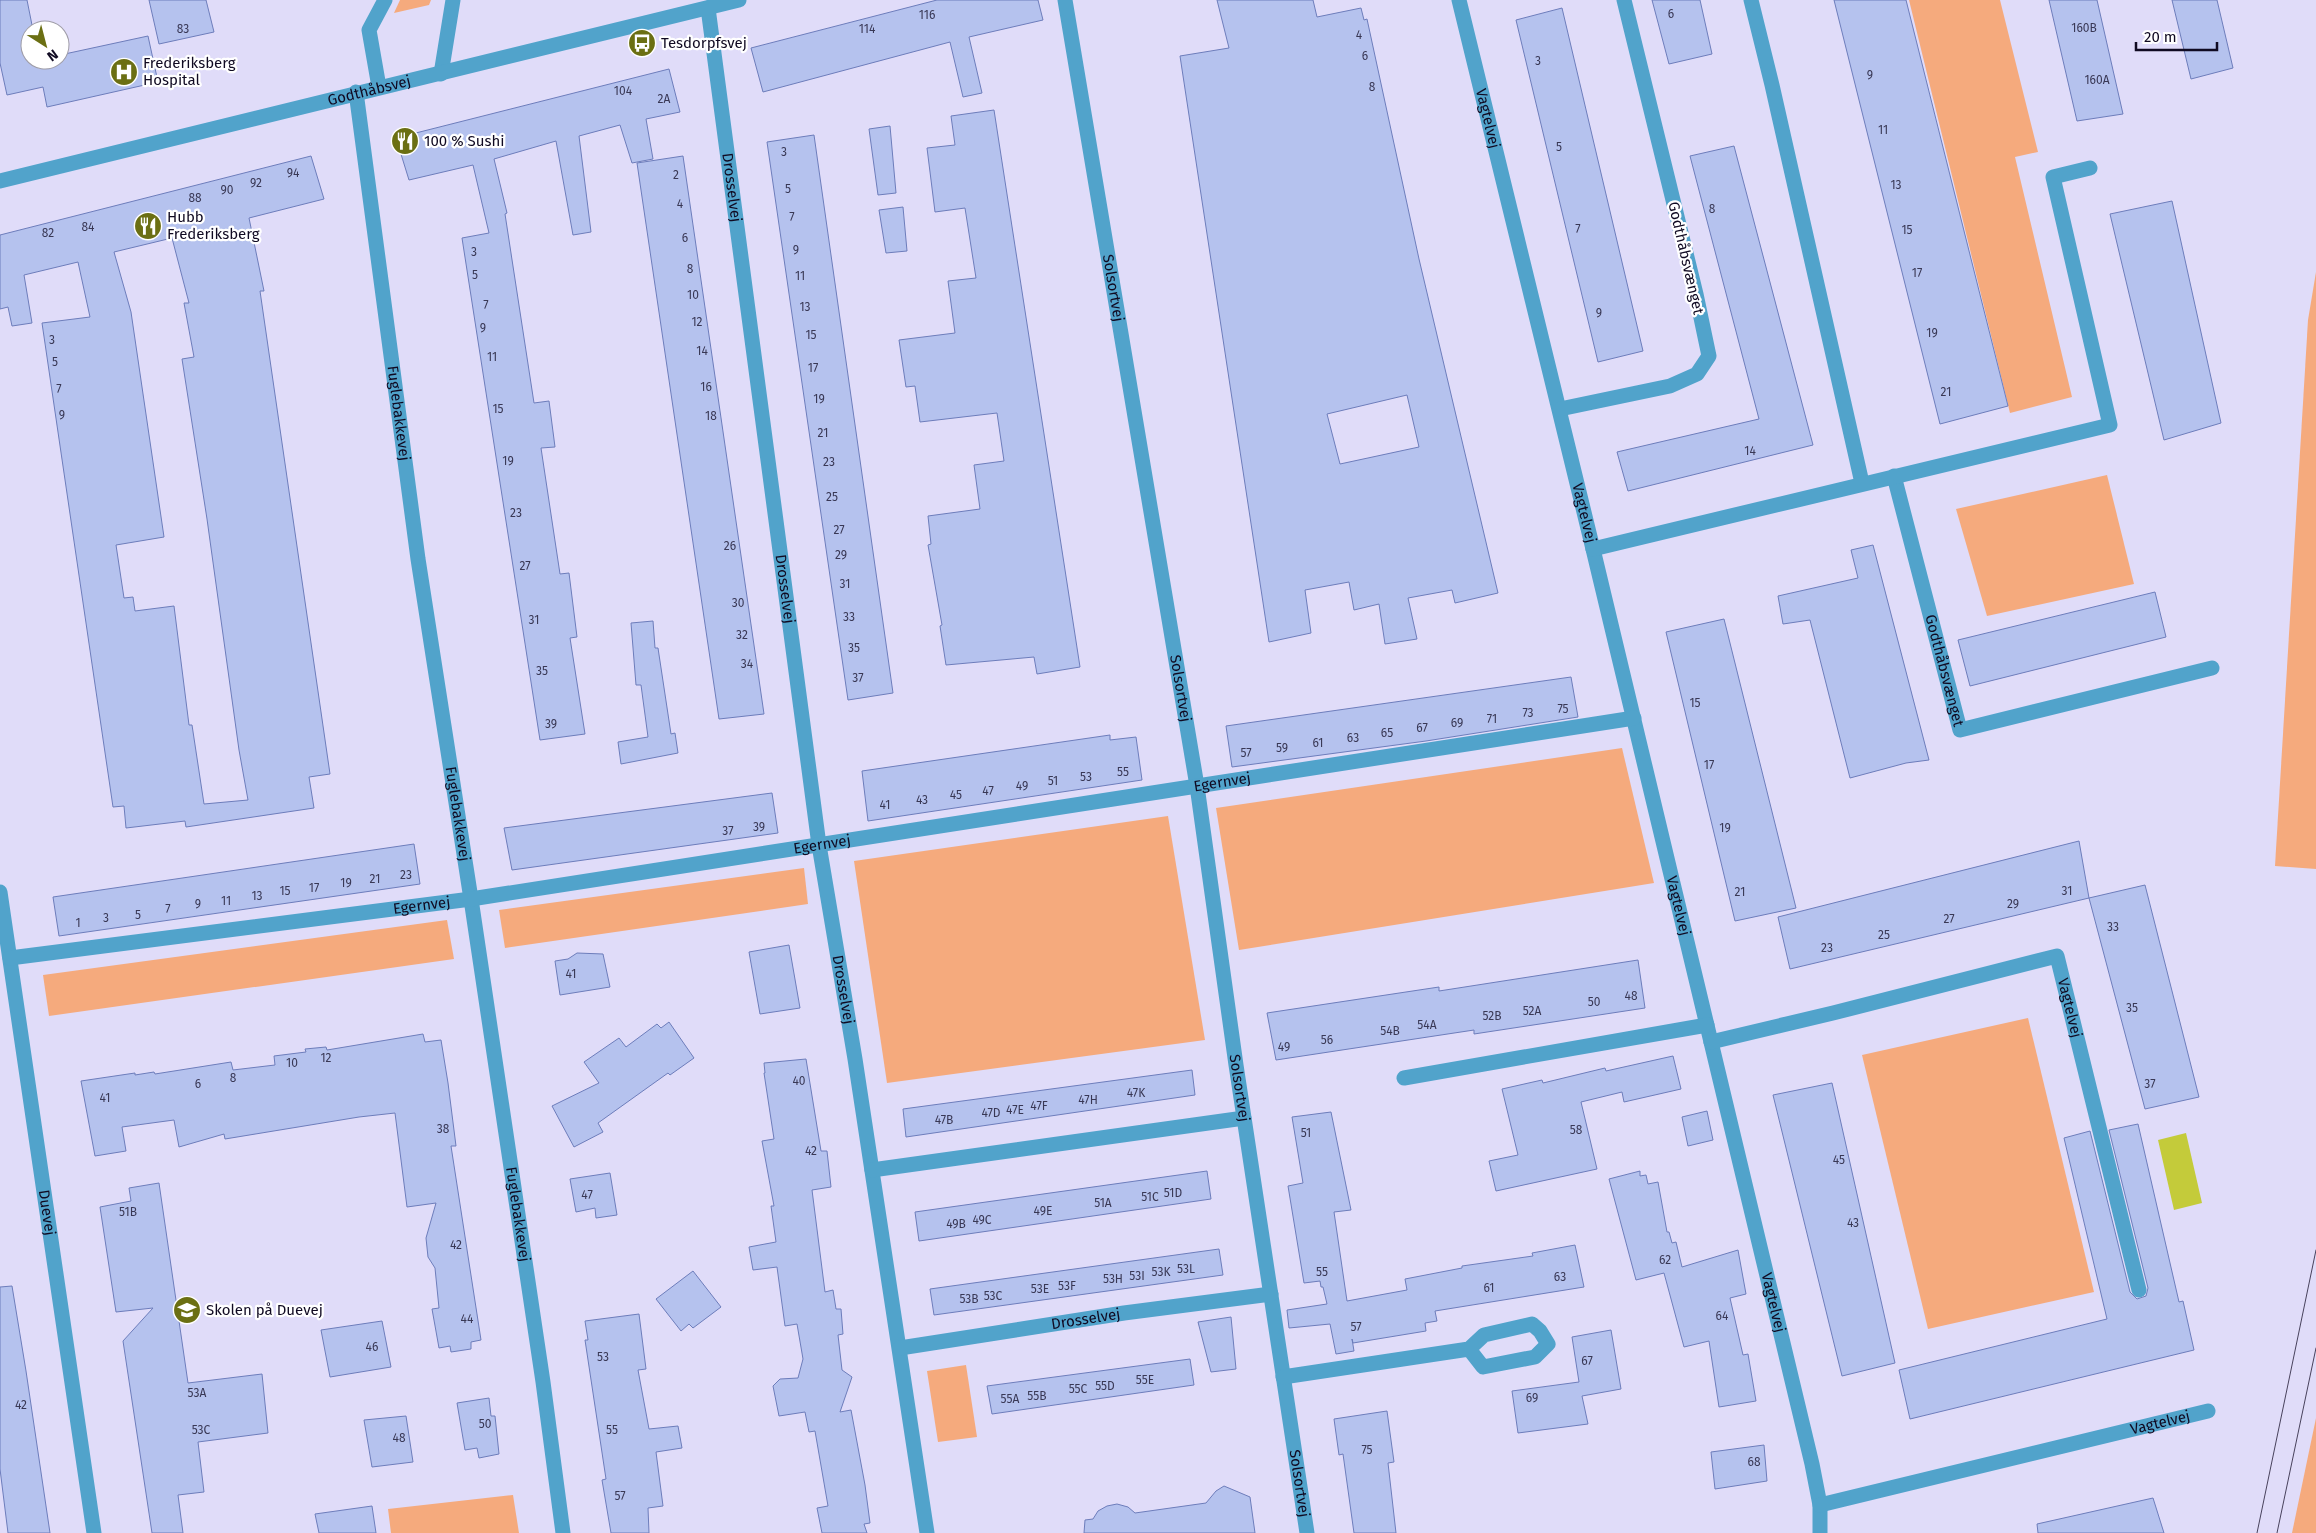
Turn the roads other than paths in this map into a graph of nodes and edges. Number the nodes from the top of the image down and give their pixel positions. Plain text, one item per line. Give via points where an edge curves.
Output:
1 (384, 0) edge
2 (453, 0) edge
3 (739, 0) edge
4 (1065, 0) edge
5 (1459, 0) edge
6 (1624, 0) edge
7 (1751, 0) edge
8 (708, 8) junction
9 (441, 74) junction
10 (379, 87) junction
11 (356, 92) junction
12 (2090, 168) dead end
13 (0, 181) edge
14 (1560, 409) junction
15 (1894, 476) junction
16 (1862, 483) junction
17 (1593, 549) junction
18 (2212, 668) dead end
19 (1634, 718) junction
20 (1197, 786) junction
21 (819, 845) junction
22 (0, 892) edge
23 (472, 899) junction
24 (10, 958) junction
25 (1707, 1025) junction
26 (1711, 1042) junction
27 (1404, 1078) dead end
28 (1244, 1118) junction
29 (872, 1170) junction
30 (2139, 1290) dead end
31 (1271, 1294) junction
32 (900, 1348) junction
33 (1469, 1349) junction
34 (1283, 1377) junction
35 (2208, 1411) dead end
36 (1820, 1505) junction
37 (94, 1533) edge
38 (563, 1533) edge
39 (927, 1533) edge
40 (1307, 1533) edge
41 (1820, 1533) edge

1 - 10 street via 369,30
2 - 9 street
3 - 8 street, Godthåbsvej
4 - 20 street, Solsortvej
5 - 14 street, Vagtelvej
6 - 14 street, Godthåbsvænget via 1696,294 1708,356 1698,374 1670,386
7 - 16 street
8 - 9 street, Godthåbsvej
8 - 21 street, Drosselvej
9 - 10 street, Godthåbsvej
10 - 11 street, Godthåbsvej
11 - 13 street, Godthåbsvej
11 - 23 street, Fuglebakkevej via 418,559
12 - 15 street via 2053,177 2110,425
14 - 17 street, Vagtelvej
15 - 16 street
15 - 18 street, Godthåbsvænget via 1960,730
16 - 17 street
17 - 19 street, Vagtelvej
19 - 20 street, Egernvej
19 - 25 street, Vagtelvej
20 - 21 street, Egernvej
20 - 28 street, Solsortvej
21 - 23 street, Egernvej
21 - 29 street, Drosselvej
22 - 24 street, Duevej
23 - 24 street, Egernvej
23 - 38 street, Fuglebakkevej
24 - 37 street, Duevej
25 - 26 street, Vagtelvej
25 - 27 street
26 - 30 street, Vagtelvej via 2056,956
26 - 36 street, Vagtelvej
28 - 29 street
28 - 31 street, Solsortvej
29 - 32 street, Drosselvej
31 - 32 street, Drosselvej
31 - 34 street, Solsortvej
32 - 39 street, Drosselvej
33 - 33 street via 1484,1336 1532,1324 1548,1344 1535,1357 1483,1367
33 - 34 street
34 - 40 street, Solsortvej
35 - 36 street, Vagtelvej
36 - 41 street, Vagtelvej

